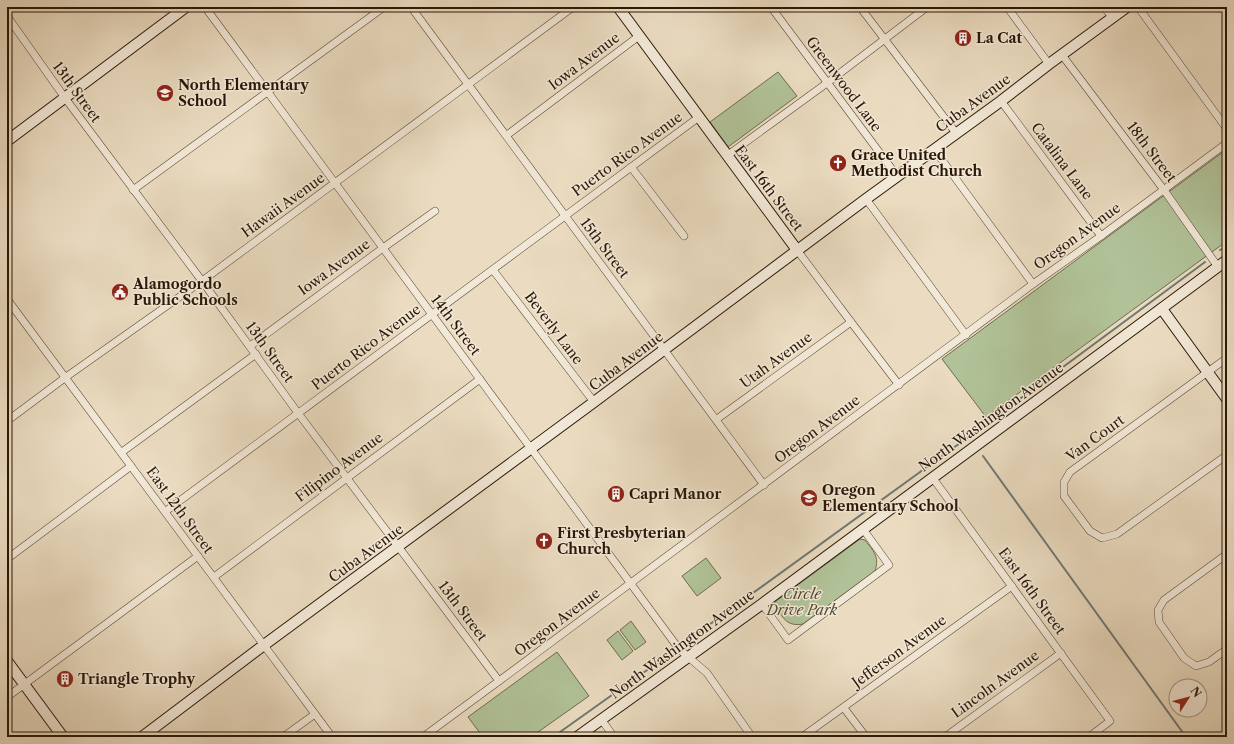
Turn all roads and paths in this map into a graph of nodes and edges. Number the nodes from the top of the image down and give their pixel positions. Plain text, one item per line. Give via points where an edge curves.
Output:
1 (186, 7) edge
2 (205, 7) edge
3 (384, 7) edge
4 (412, 7) edge
5 (573, 7) edge
6 (618, 7) edge
7 (771, 7) edge
8 (860, 7) edge
9 (927, 7) edge
10 (1007, 7) edge
11 (1104, 7) edge
12 (1128, 7) edge
13 (1138, 7) edge
14 (7, 16) edge
15 (1113, 18) junction
16 (639, 36) junction
17 (884, 39) junction
18 (1062, 54) junction
19 (1049, 64) junction
20 (827, 83) junction
21 (469, 85) junction
22 (268, 92) junction
23 (65, 98) junction
24 (1001, 101) junction
25 (699, 117) junction
26 (1227, 128) edge
27 (956, 133) junction
28 (507, 135) junction
29 (7, 141) edge
30 (1227, 142) edge
31 (934, 149) junction
32 (728, 156) junction
33 (631, 167) junction
34 (897, 176) junction
35 (335, 183) junction
36 (133, 190) junction
37 (1164, 190) junction
38 (866, 199) junction
39 (435, 211) dead end
40 (565, 216) junction
41 (684, 236) dead end
42 (1101, 236) junction
43 (383, 248) junction
44 (797, 250) junction
45 (1227, 260) edge
46 (1218, 266) junction
47 (493, 270) junction
48 (202, 281) junction
49 (1033, 284) junction
50 (7, 299) edge
51 (1162, 309) junction
52 (432, 314) junction
53 (851, 322) junction
54 (966, 335) junction
55 (250, 346) junction
56 (664, 350) junction
57 (256, 354) junction
58 (1227, 358) edge
59 (1208, 372) junction
60 (66, 377) junction
61 (480, 379) junction
62 (899, 385) junction
63 (1227, 399) edge
64 (594, 402) junction
65 (298, 413) junction
66 (716, 419) junction
67 (7, 421) edge
68 (531, 448) junction
69 (122, 452) junction
70 (1227, 455) edge
71 (131, 466) junction
72 (932, 477) junction
73 (347, 478) junction
74 (764, 485) junction
75 (166, 511) junction
76 (863, 529) junction
77 (398, 547) junction
78 (1227, 554) edge
79 (198, 556) junction
80 (7, 558) edge
81 (214, 577) junction
82 (630, 583) junction
83 (1012, 586) junction
84 (762, 604) junction
85 (264, 645) junction
86 (1227, 649) edge
87 (1060, 653) junction
88 (688, 657) junction
89 (7, 661) edge
90 (499, 681) junction
91 (24, 684) junction
92 (7, 697) edge
93 (844, 708) junction
94 (315, 714) junction
95 (601, 719) junction
96 (63, 737) edge
97 (142, 737) edge
98 (283, 737) edge
99 (332, 737) edge
100 (422, 737) edge
101 (577, 737) edge
102 (614, 737) edge
103 (752, 737) edge
104 (802, 737) edge
105 (866, 737) edge
106 (945, 737) edge
107 (1089, 737) edge

1 - 23 street
2 - 22 street, 14th Street
3 - 22 street
4 - 21 street, 15th Street
5 - 21 street, Hawaii Avenue
6 - 16 street, East 16th Street
7 - 20 street, Greenwood Lane
8 - 17 street
9 - 17 street
10 - 19 street
11 - 15 street
12 - 15 street, Cuba Avenue
13 - 26 street
14 - 23 street, 13th Street
15 - 18 street, Cuba Avenue
16 - 25 street, East 16th Street
16 - 28 street, Iowa Avenue
17 - 20 street
17 - 27 street
18 - 19 street, Cuba Avenue
18 - 37 street, 18th Street
19 - 24 street, Cuba Avenue
20 - 32 street
20 - 34 street, Greenwood Lane
21 - 28 street, 15th Street
21 - 35 street, Hawaii Avenue
22 - 35 street, 14th Street
22 - 36 street
23 - 29 street
23 - 36 street, 13th Street
24 - 27 street, Cuba Avenue
24 - 42 street, Catalina Lane
25 - 32 street, East 16th Street
25 - 33 street, Puerto Rico Avenue
27 - 31 street, Cuba Avenue
28 - 40 street, 15th Street
30 - 37 street, Oregon Avenue
31 - 34 street, Cuba Avenue
31 - 49 street
32 - 44 street, East 16th Street
33 - 40 street, Puerto Rico Avenue
33 - 41 street
34 - 38 street, Cuba Avenue
35 - 43 street, 14th Street
35 - 48 street, Hawaii Avenue
36 - 48 street, 13th Street
37 - 42 street, Oregon Avenue
37 - 46 street, 18th Street
38 - 44 street, Cuba Avenue
38 - 54 street
39 - 43 street, Iowa Avenue
40 - 47 street, Puerto Rico Avenue
40 - 56 street, 15th Street
42 - 49 street, Oregon Avenue
43 - 52 street, 14th Street
43 - 55 street, Iowa Avenue
44 - 53 street, East 16th Street
44 - 56 street, Cuba Avenue
45 - 46 street, North Washington Avenue
46 - 51 street, North Washington Avenue
47 - 52 street, Puerto Rico Avenue
47 - 64 street, Beverly Lane
48 - 55 street, 13th Street
48 - 60 street, Hawaii Avenue
49 - 54 street, Oregon Avenue
50 - 60 street, East 12th Street
51 - 59 street
51 - 72 street, North Washington Avenue
52 - 61 street, 14th Street
52 - 65 street, Puerto Rico Avenue
53 - 62 street, East 16th Street
53 - 66 street, Utah Avenue
54 - 62 street, Oregon Avenue
55 - 57 street, 13th Street
56 - 64 street, Cuba Avenue
56 - 66 street, 15th Street
57 - 65 street, 13th Street
57 - 69 street
58 - 59 street, Van Court
59 - 63 street
59 - 70 street, Van Court via 1070,472 1064,482 1064,496 1090,531 1102,538 1117,534
60 - 67 street, Hawaii Avenue
60 - 69 street, East 12th Street
61 - 68 street, 14th Street
61 - 73 street, Filipino Avenue
62 - 74 street, Oregon Avenue
64 - 68 street, Cuba Avenue
65 - 73 street, 13th Street
65 - 75 street, Puerto Rico Avenue
66 - 74 street, 15th Street
68 - 77 street, Cuba Avenue
68 - 82 street, 14th Street
69 - 71 street, East 12th Street
71 - 75 street, East 12th Street
71 - 80 street
72 - 76 street, North Washington Avenue
72 - 83 street, East 16th Street
73 - 77 street, 13th Street
73 - 81 street, Filipino Avenue
74 - 82 street, Oregon Avenue
75 - 79 street, East 12th Street
76 - 84 street, North Washington Avenue
76 - 84 street via 889,564 788,640
77 - 85 street, Cuba Avenue
77 - 90 street, 13th Street
78 - 86 street via 1164,600 1158,610 1159,622 1184,658 1196,666 1209,662
79 - 81 street, East 12th Street
79 - 91 street
81 - 85 street, East 12th Street
82 - 88 street, 14th Street via 679,649
82 - 90 street, Oregon Avenue
83 - 87 street, East 16th Street
83 - 93 street, Jefferson Avenue
84 - 88 street, North Washington Avenue
85 - 94 street, East 12th Street
85 - 97 street, Cuba Avenue
87 - 106 street, Lincoln Avenue
87 - 107 street, East 16th Street via 1110,721
88 - 95 street, North Washington Avenue
88 - 103 street, 14th Street via 707,673
89 - 91 street
90 - 100 street, Oregon Avenue
91 - 92 street
91 - 96 street
93 - 104 street, Jefferson Avenue
93 - 105 street
94 - 98 street
94 - 99 street, East 12th Street
95 - 101 street, North Washington Avenue
95 - 102 street

